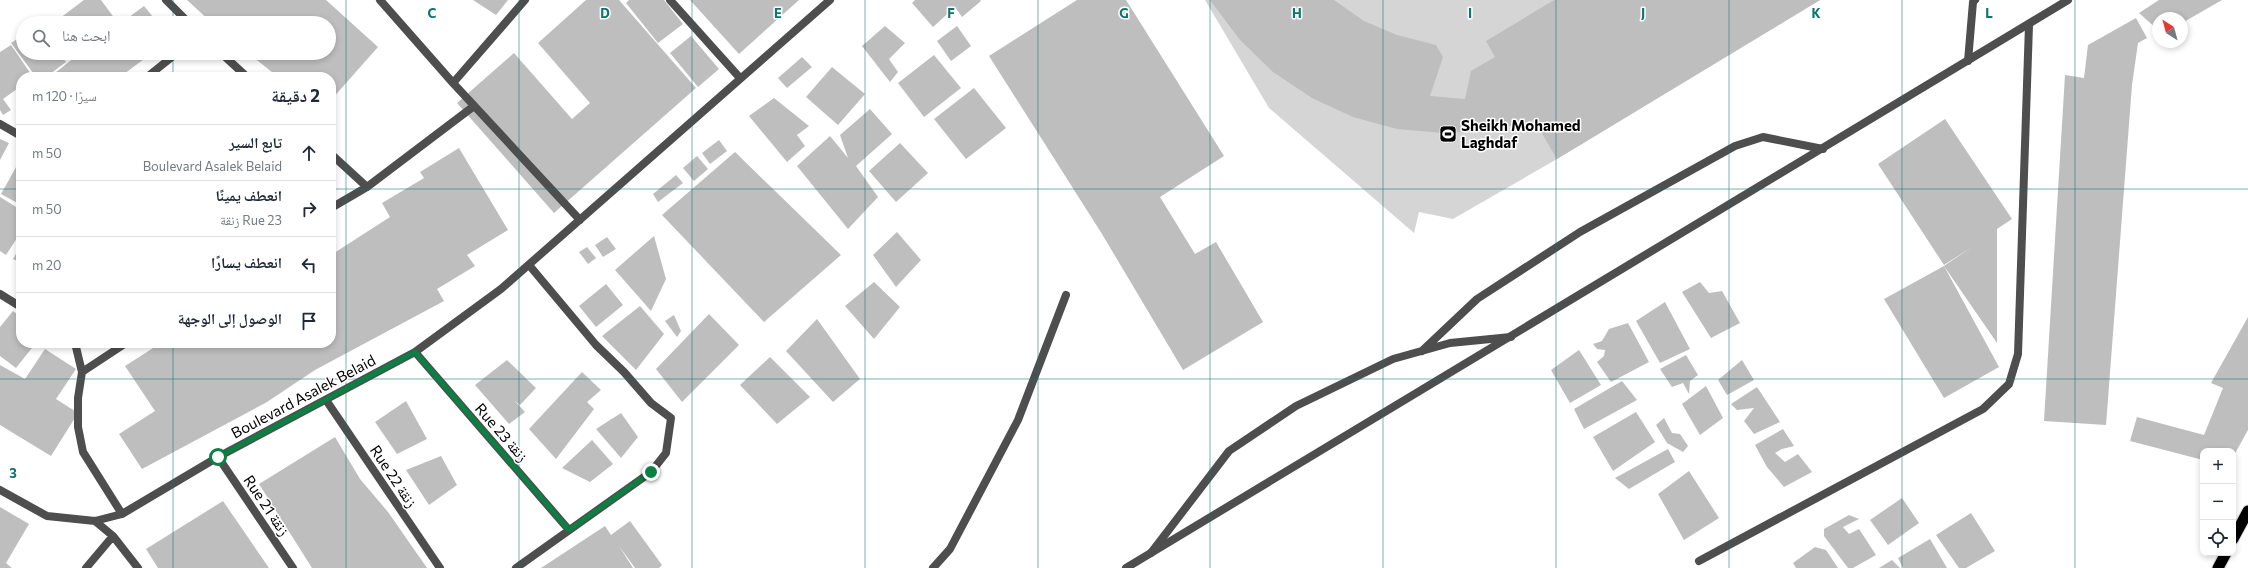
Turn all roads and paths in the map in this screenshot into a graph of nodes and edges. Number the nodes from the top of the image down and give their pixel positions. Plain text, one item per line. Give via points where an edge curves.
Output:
1 (166, 0) edge
2 (380, 0) edge
3 (525, 0) edge
4 (670, 0) edge
5 (830, 0) edge
6 (1975, 0) edge
7 (2068, 0) edge
8 (182, 16) edge
9 (2029, 25) junction
10 (168, 60) edge
11 (229, 60) edge
12 (1968, 61) junction
13 (153, 72) edge
14 (242, 72) edge
15 (740, 78) junction
16 (453, 83) junction
17 (474, 106) junction
18 (0, 124) edge
19 (16, 133) edge
20 (1823, 149) junction
21 (336, 159) edge
22 (367, 187) junction
23 (336, 205) edge
24 (580, 220) junction
25 (529, 265) junction
26 (0, 294) edge
27 (1066, 295) dead end
28 (16, 304) edge
29 (1511, 337) junction
30 (76, 348) edge
31 (118, 348) edge
32 (1422, 351) junction
33 (415, 352) junction
34 (82, 372) junction
35 (326, 400) junction
36 (218, 457) junction
37 (0, 490) edge
38 (2248, 511) edge
39 (122, 514) junction
40 (95, 521) junction
41 (569, 530) junction
42 (2236, 533) edge
43 (113, 536) junction
44 (1151, 553) junction
45 (2224, 556) edge
46 (1699, 561) dead end
47 (86, 568) edge
48 (138, 568) edge
49 (293, 568) edge
50 (440, 568) edge
51 (516, 568) edge
52 (933, 568) edge
53 (1126, 568) edge
54 (2218, 568) edge

1 - 8 street
2 - 16 street
3 - 16 street
4 - 15 street
5 - 15 street
6 - 12 street
7 - 9 street
9 - 12 street
9 - 46 street via 2018,354 2009,384 1983,409
10 - 13 street
11 - 14 street
12 - 20 street
15 - 24 street, Boulevard Asalek Belaid
16 - 17 street
17 - 22 street
17 - 24 street
18 - 19 street
20 - 29 street
20 - 32 street via 1763,137 1735,146 1580,232 1490,290
21 - 22 street
22 - 23 street
24 - 25 street, Boulevard Asalek Belaid
25 - 33 street, Boulevard Asalek Belaid via 501,289
25 - 41 street via 596,345 651,403 671,418 666,453 651,472
26 - 28 street
27 - 52 street via 1018,420 950,549
29 - 32 street via 1450,343
29 - 44 street
30 - 34 street
31 - 34 street
32 - 44 street via 1393,359 1296,406 1229,451
33 - 35 street, Boulevard Asalek Belaid
33 - 41 street, Rue 23 زنقة
34 - 39 street via 78,413 83,452
35 - 36 street, Boulevard Asalek Belaid
35 - 50 street, Rue 22 زنقة
36 - 39 street, Boulevard Asalek Belaid
36 - 49 street, Rue 21 زنقة
37 - 40 street, Boulevard Asalek Belaid via 47,516
38 - 42 highway
39 - 40 street, Boulevard Asalek Belaid
40 - 43 street
41 - 51 street
43 - 47 street
43 - 48 street
44 - 53 street
45 - 54 highway

